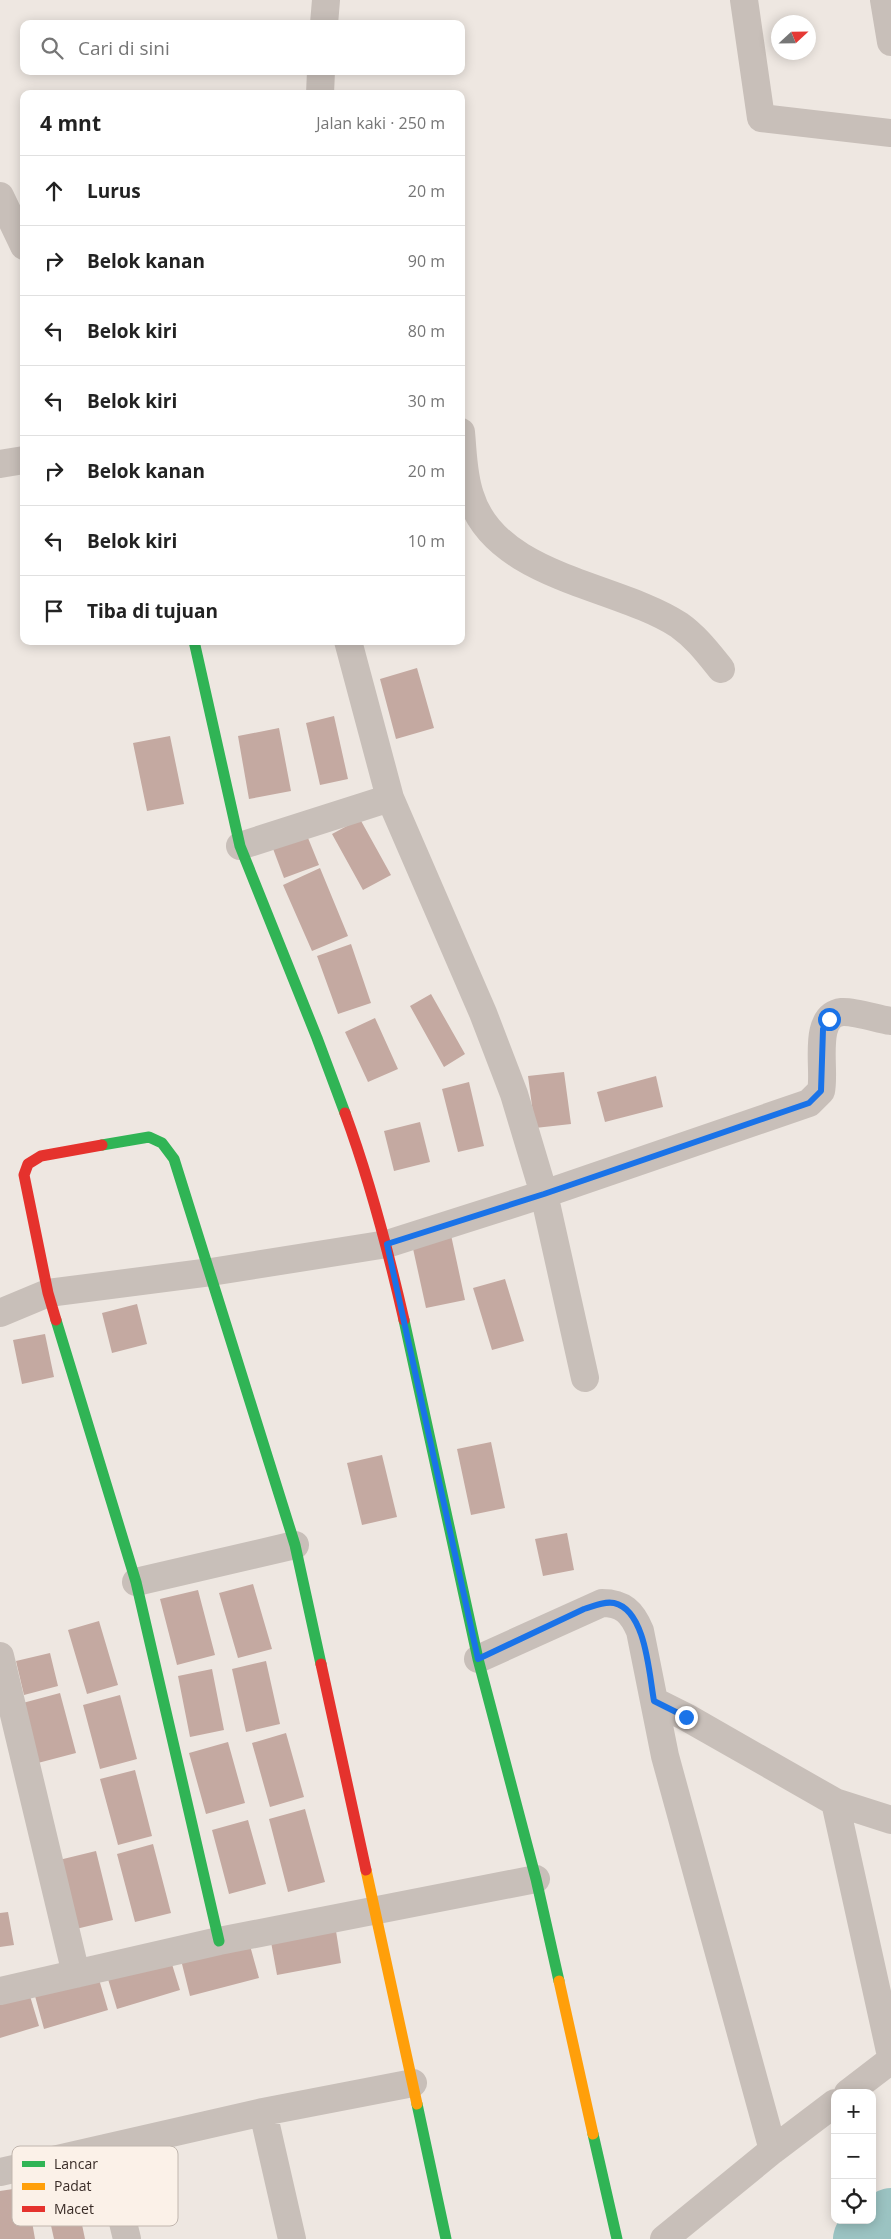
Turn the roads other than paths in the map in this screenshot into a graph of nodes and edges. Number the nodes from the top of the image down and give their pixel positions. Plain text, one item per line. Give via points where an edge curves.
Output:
1 (326, 0) edge
2 (744, 0) edge
3 (884, 0) edge
4 (324, 20) edge
5 (891, 42) edge
6 (322, 75) edge
7 (320, 90) edge
8 (891, 134) edge
9 (0, 196) edge
10 (20, 238) edge
11 (20, 461) edge
12 (0, 464) edge
13 (465, 473) edge
14 (195, 645) edge
15 (349, 645) edge
16 (721, 669) dead end
17 (390, 798) junction
18 (240, 846) junction
19 (891, 1021) edge
20 (544, 1194) junction
21 (387, 1244) junction
22 (211, 1272) junction
23 (48, 1294) junction
24 (0, 1313) edge
25 (585, 1378) dead end
26 (295, 1546) junction
27 (136, 1582) junction
28 (0, 1656) edge
29 (478, 1659) junction
30 (654, 1701) junction
31 (835, 1802) junction
32 (891, 1820) edge
33 (536, 1879) junction
34 (373, 1912) junction
35 (219, 1941) junction
36 (76, 1974) junction
37 (0, 1991) edge
38 (891, 2056) edge
39 (891, 2060) edge
40 (413, 2083) junction
41 (853, 2089) edge
42 (831, 2106) edge
43 (263, 2112) junction
44 (114, 2146) edge
45 (773, 2150) junction
46 (123, 2226) edge
47 (126, 2239) edge
48 (292, 2239) edge
49 (446, 2239) edge
50 (617, 2239) edge
51 (664, 2239) edge

1 - 4 street
2 - 8 street via 761,118
3 - 5 street
6 - 7 street
9 - 10 street
11 - 12 street
13 - 16 street via 470,497 480,517 493,536 519,556 643,607 678,625 694,637
14 - 18 street
15 - 17 street
17 - 18 street
17 - 20 street via 483,1013 514,1094
18 - 21 street via 360,1154
19 - 20 street via 843,1012 829,1019 823,1029 821,1091 809,1103
20 - 21 street
20 - 25 street
21 - 22 street
21 - 29 street
22 - 23 street
22 - 23 street via 174,1159 162,1143 149,1137 41,1156 28,1164 24,1175
22 - 26 street
23 - 24 street
23 - 27 street
26 - 27 street
26 - 34 street
27 - 35 street
28 - 36 street
29 - 30 street via 584,1609 614,1603 627,1609 640,1631
29 - 33 street
30 - 31 street
30 - 45 street via 665,1756
31 - 32 street
31 - 38 street
33 - 34 street
33 - 50 street
34 - 35 street
34 - 40 street
35 - 36 street
36 - 37 street
39 - 41 street
40 - 43 street
40 - 49 street
42 - 45 street
43 - 44 street
43 - 48 street
45 - 51 street
46 - 47 street

